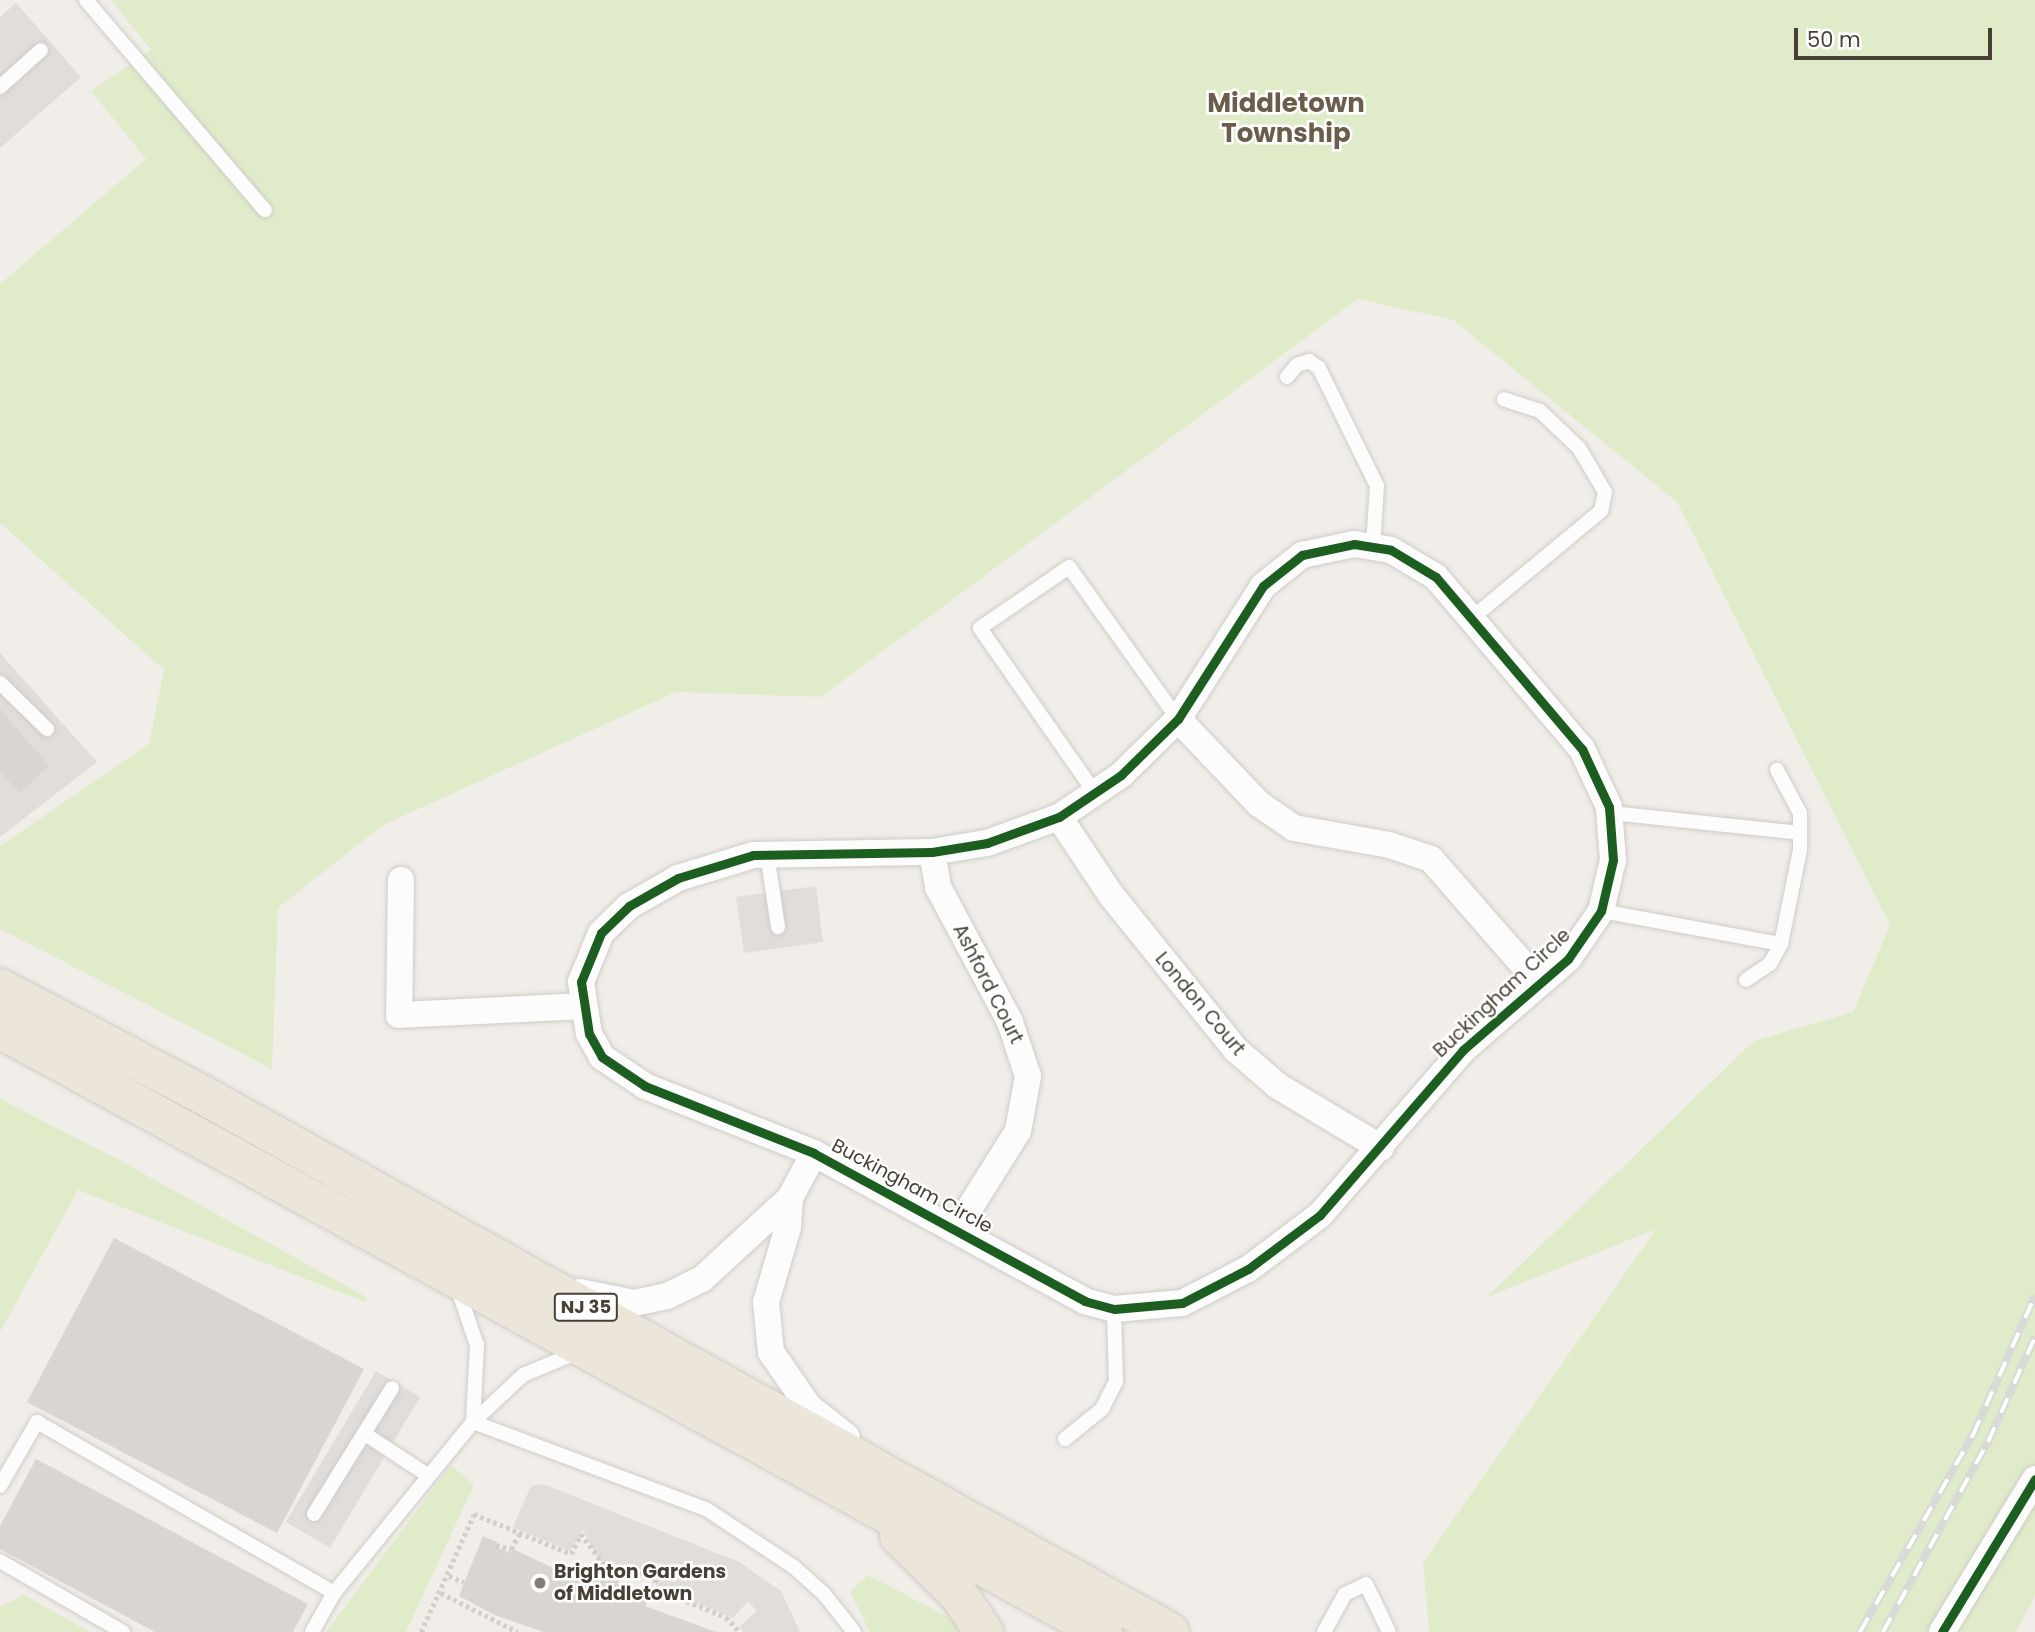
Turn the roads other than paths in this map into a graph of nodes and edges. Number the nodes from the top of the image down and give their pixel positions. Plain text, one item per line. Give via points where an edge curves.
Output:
1 (86, 0) edge
2 (41, 50) dead end
3 (0, 87) edge
4 (265, 210) dead end
5 (1287, 377) dead end
6 (1504, 399) dead end
7 (1373, 546) junction
8 (1472, 618) junction
9 (0, 683) edge
10 (1178, 719) junction
11 (47, 729) dead end
12 (1777, 770) dead end
13 (1095, 793) junction
14 (1611, 813) junction
15 (1059, 817) junction
16 (1800, 833) junction
17 (932, 852) junction
18 (767, 853) junction
19 (401, 880) dead end
20 (1601, 911) junction
21 (778, 927) dead end
22 (1781, 944) junction
23 (1746, 980) dead end
24 (1539, 983) junction
25 (0, 988) edge
26 (582, 1006) junction
27 (0, 1029) edge
28 (1381, 1148) junction
29 (814, 1153) junction
30 (790, 1198) junction
31 (957, 1228) junction
32 (519, 1270) junction
33 (453, 1274) junction
34 (1114, 1309) junction
35 (589, 1348) junction
36 (392, 1388) dead end
37 (473, 1422) junction
38 (365, 1434) junction
39 (1065, 1439) dead end
40 (426, 1474) junction
41 (2035, 1479) edge
42 (909, 1485) junction
43 (0, 1486) edge
44 (838, 1486) junction
45 (314, 1514) dead end
46 (0, 1561) edge
47 (334, 1593) junction
48 (123, 1632) edge
49 (312, 1632) edge
50 (854, 1632) edge
51 (984, 1632) edge
52 (1103, 1632) edge
53 (1170, 1632) edge
54 (1324, 1632) edge
55 (1389, 1632) edge
56 (1942, 1632) edge

1 - 4 lane
2 - 3 lane
5 - 7 lane via 1297,365 1309,361 1319,368 1377,486
6 - 8 lane via 1540,411 1579,448 1605,492 1601,511
7 - 8 street, Buckingham Circle via 1412,559
7 - 10 street, Buckingham Circle via 1326,546 1284,566 1251,600
8 - 14 street, Buckingham Circle via 1581,749
9 - 11 lane
10 - 13 street, Buckingham Circle via 1147,752
10 - 13 lane via 1069,568 981,628
10 - 24 street via 1273,817 1321,836 1389,845 1431,859
12 - 16 lane via 1800,813
13 - 15 street, Buckingham Circle
14 - 16 lane
14 - 20 street, Buckingham Circle via 1613,860
15 - 17 street, Buckingham Circle via 987,843
15 - 28 street, London Court via 1111,895 1237,1050 1278,1086
16 - 22 lane
17 - 18 street, Buckingham Circle
17 - 31 street, Ashford Court via 938,887 1010,1022 1028,1076 1018,1131
18 - 21 lane
18 - 26 street, Buckingham Circle via 678,878 613,918 587,958
19 - 26 street via 399,1015
20 - 22 lane
20 - 24 street, Buckingham Circle via 1568,960
22 - 23 lane via 1770,964
24 - 28 street, Buckingham Circle via 1462,1050
25 - 32 highway, NJ 35
26 - 29 street, Buckingham Circle via 589,1034 619,1072
27 - 33 highway, NJ 35
28 - 34 street, Buckingham Circle via 1320,1215 1248,1269 1182,1303
29 - 30 street, Buckingham Circle
29 - 31 street, Buckingham Circle
30 - 32 street, Buckingham Circle via 732,1257 667,1296 609,1301
30 - 42 street, Buckingham Circle via 788,1227 766,1302 771,1352 809,1407
31 - 34 street, Buckingham Circle via 1057,1287
32 - 42 highway, NJ 35
33 - 35 highway, NJ 35
33 - 37 lane via 478,1345
34 - 39 lane via 1116,1382 1102,1409
35 - 37 lane via 523,1375
35 - 44 highway, NJ 35
36 - 38 lane
37 - 40 lane
37 - 50 lane via 706,1509 794,1567 824,1594
38 - 40 lane
38 - 45 lane
40 - 47 lane
41 - 56 street
42 - 53 highway, NJ 35
43 - 47 lane via 37,1422
44 - 51 highway via 922,1555
44 - 52 highway, NJ 35
46 - 48 lane
47 - 49 lane
54 - 55 lane via 1345,1594 1366,1584

